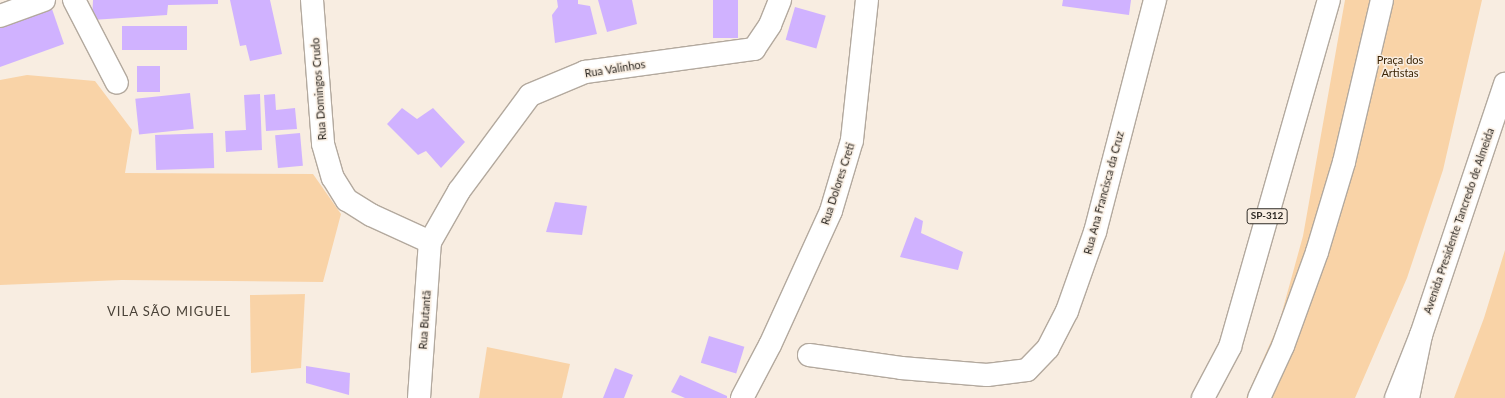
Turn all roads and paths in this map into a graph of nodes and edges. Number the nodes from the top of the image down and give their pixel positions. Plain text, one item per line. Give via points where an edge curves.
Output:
1 (44, 0) edge
2 (74, 0) edge
3 (312, 0) edge
4 (780, 0) edge
5 (867, 0) edge
6 (1155, 0) edge
7 (1329, 0) edge
8 (1382, 0) edge
9 (0, 16) edge
10 (117, 83) dead end
11 (1505, 84) edge
12 (430, 242) junction
13 (1421, 335) junction
14 (809, 355) dead end
15 (419, 398) edge
16 (742, 398) edge
17 (1203, 398) edge
18 (1259, 398) edge
19 (1396, 398) edge
20 (1408, 398) edge

1 - 9 main road
2 - 10 main road
3 - 12 main road, Rua Domingos Crudo via 323,144 333,178 346,200 371,215
4 - 12 main road, Rua Valinhos via 770,25 754,49 585,72 530,95 459,191
5 - 16 main road, Rua Dolores Creti via 852,140 831,211 770,346
6 - 14 main road, Rua Ana Francisca da Cruz via 1095,232 1067,311 1048,348 1027,370 987,375 901,368
7 - 17 main road, SP-312 via 1230,347
8 - 18 main road via 1344,162 1317,252 1283,346
11 - 13 main road, Avenida Presidente Tancredo de Almeida
12 - 15 main road, Rua Butantã
13 - 19 main road
13 - 20 main road

